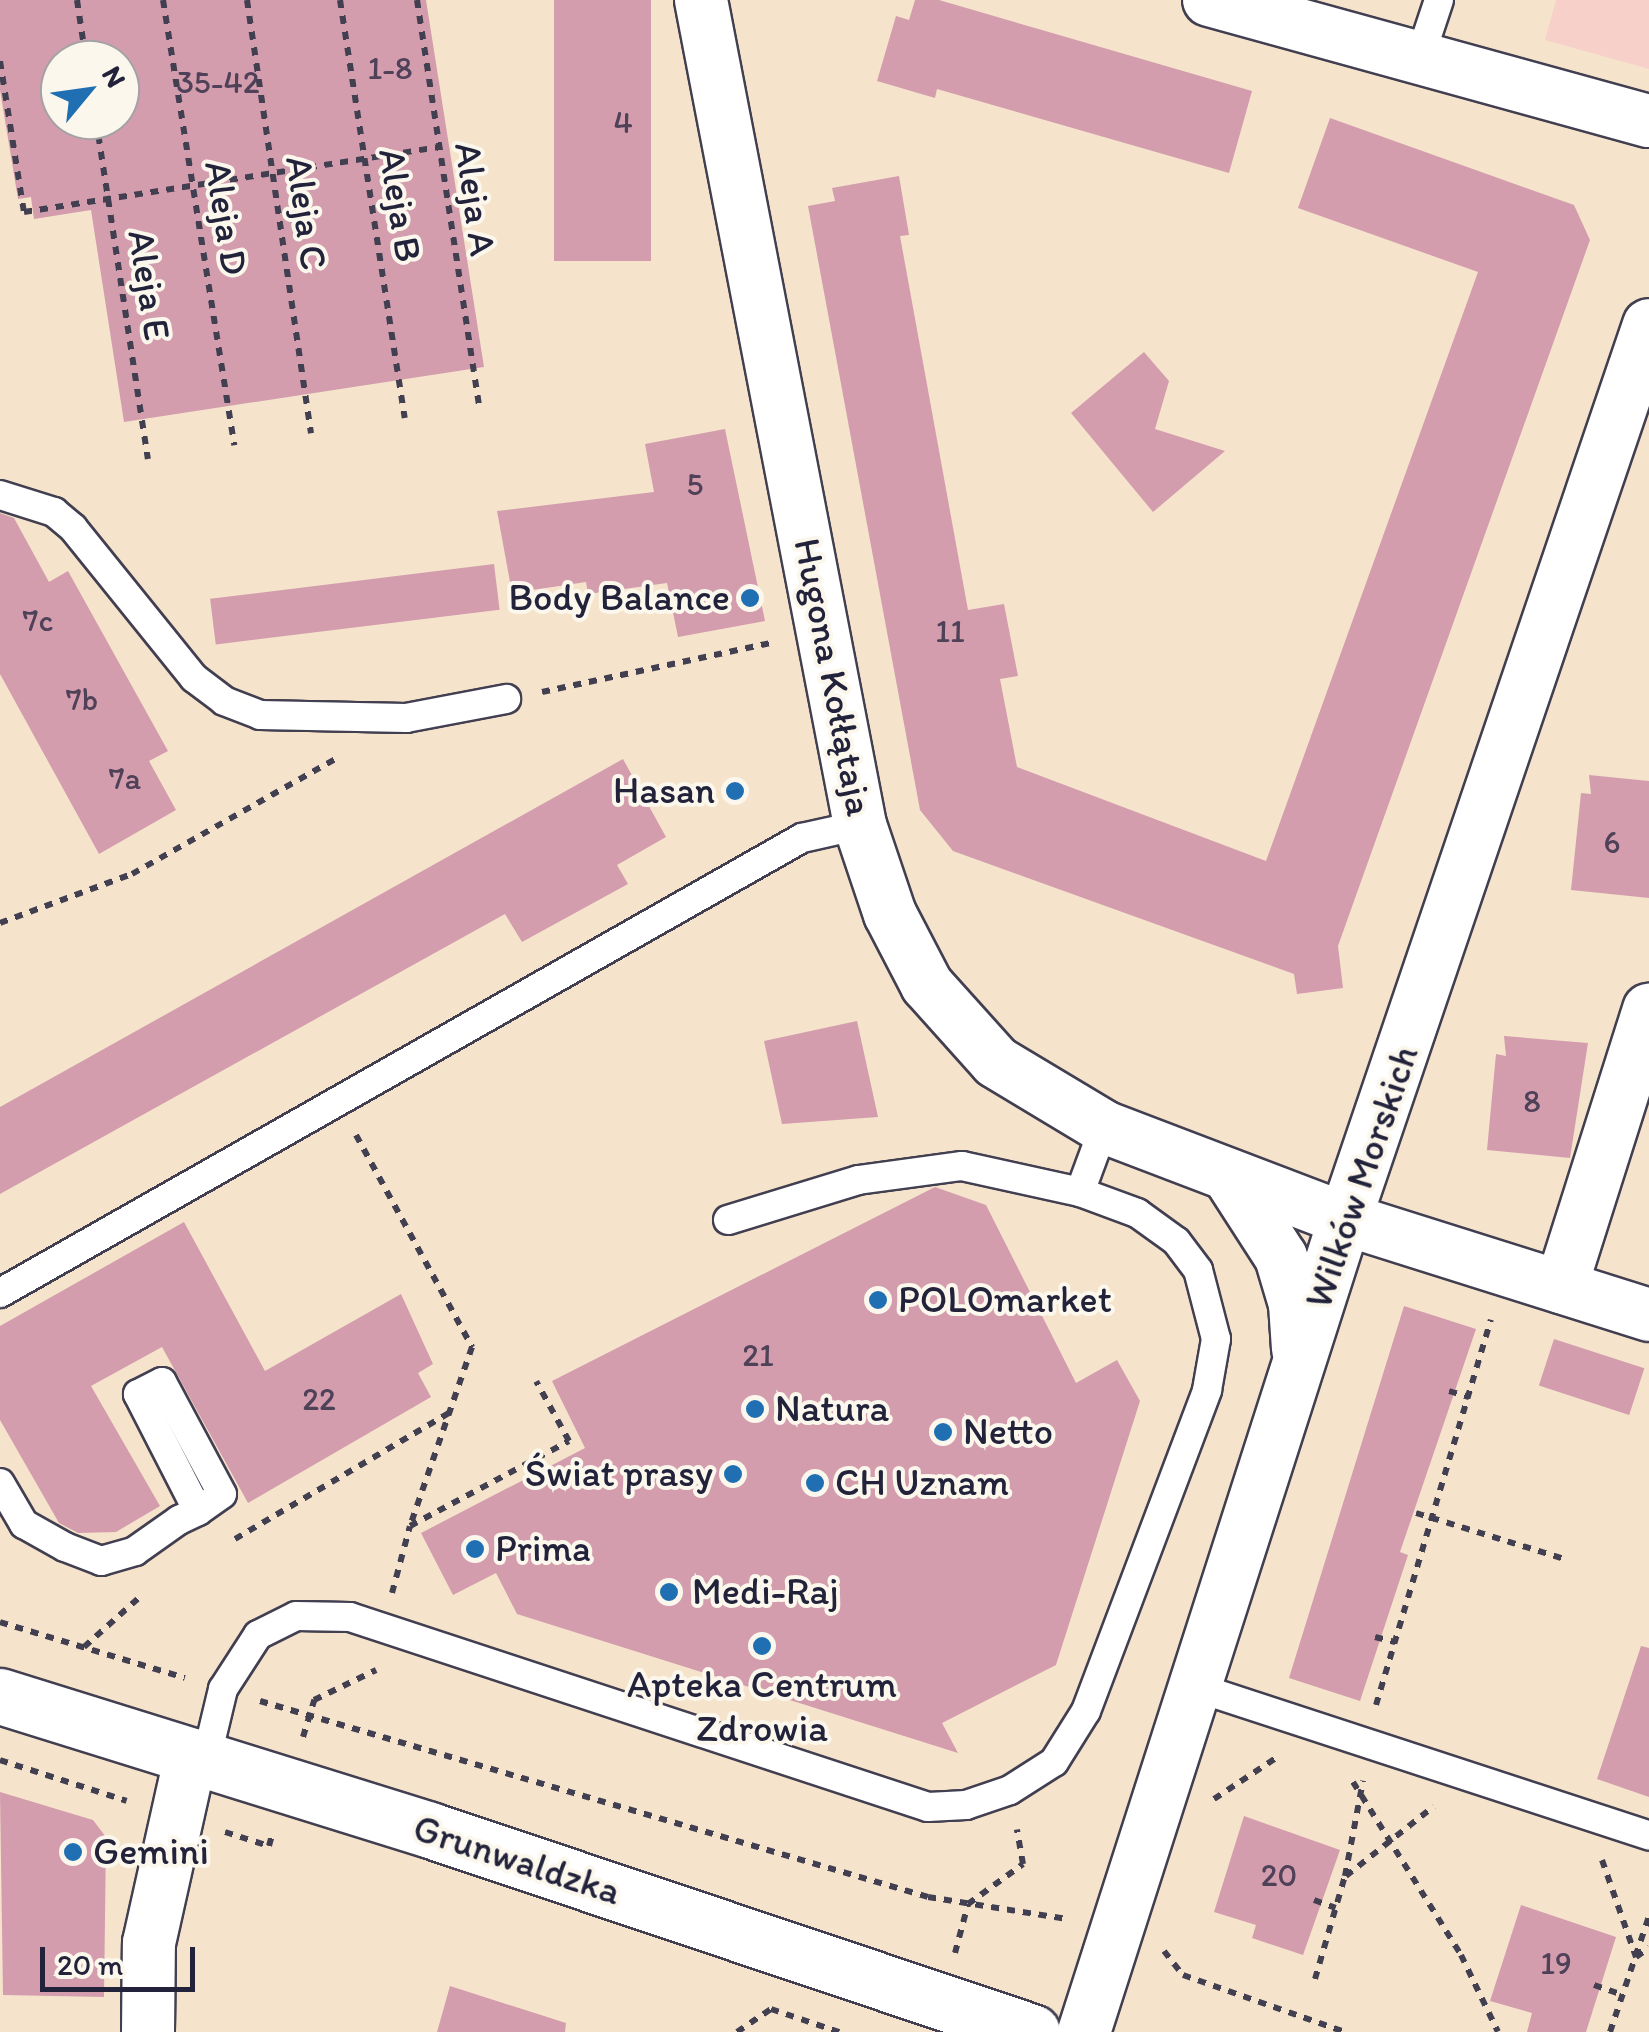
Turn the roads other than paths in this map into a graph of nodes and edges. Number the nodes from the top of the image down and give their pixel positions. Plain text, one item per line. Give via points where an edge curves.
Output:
1 (702, 0) edge
2 (1209, 0) edge
3 (1439, 0) edge
4 (1420, 56) junction
5 (1649, 121) edge
6 (1649, 325) edge
7 (0, 495) edge
8 (506, 699) road end
9 (860, 825) junction
10 (1649, 1010) edge
11 (1104, 1127) junction
12 (1230, 1178) junction
13 (1080, 1192) junction
14 (1344, 1219) junction
15 (728, 1220) dead end
16 (1561, 1287) junction
17 (0, 1293) edge
18 (1649, 1315) edge
19 (1300, 1366) junction
20 (0, 1483) edge
21 (198, 1511) dead end
22 (1195, 1688) junction
23 (0, 1696) edge
24 (199, 1757) junction
25 (1649, 1836) edge
26 (148, 2032) edge
27 (1032, 2032) edge
28 (1084, 2032) edge

1 - 9 street, Hugona Kołłątaja
2 - 4 street
3 - 4 lane
4 - 5 street
6 - 14 street, Wilków Morskich
7 - 8 lane via 54,512 73,528 194,678 260,716 406,718
9 - 11 street, Hugona Kołłątaja via 890,914 927,985 966,1033 1036,1091
9 - 17 lane via 802,838
10 - 16 street
11 - 12 street, Hugona Kołłątaja
11 - 13 lane
12 - 14 street, Hugona Kołłątaja
12 - 19 street via 1281,1257 1295,1304
13 - 15 lane via 962,1166 858,1180
13 - 24 lane via 1138,1213 1176,1242 1198,1270 1216,1340 1206,1390 1086,1711 1054,1762 1010,1790 966,1805 928,1807 350,1618 296,1616 258,1635 223,1689
14 - 16 street, Hugona Kołłątaja
14 - 19 street, Wilków Morskich
16 - 18 street, Hugona Kołłątaja
19 - 22 street, Wilków Morskich
20 - 21 lane via 24,1524 102,1561 135,1551
22 - 25 lane
22 - 28 street, Wilków Morskich
23 - 24 street, Grunwaldzka
24 - 26 street via 150,1943
24 - 27 street, Grunwaldzka

